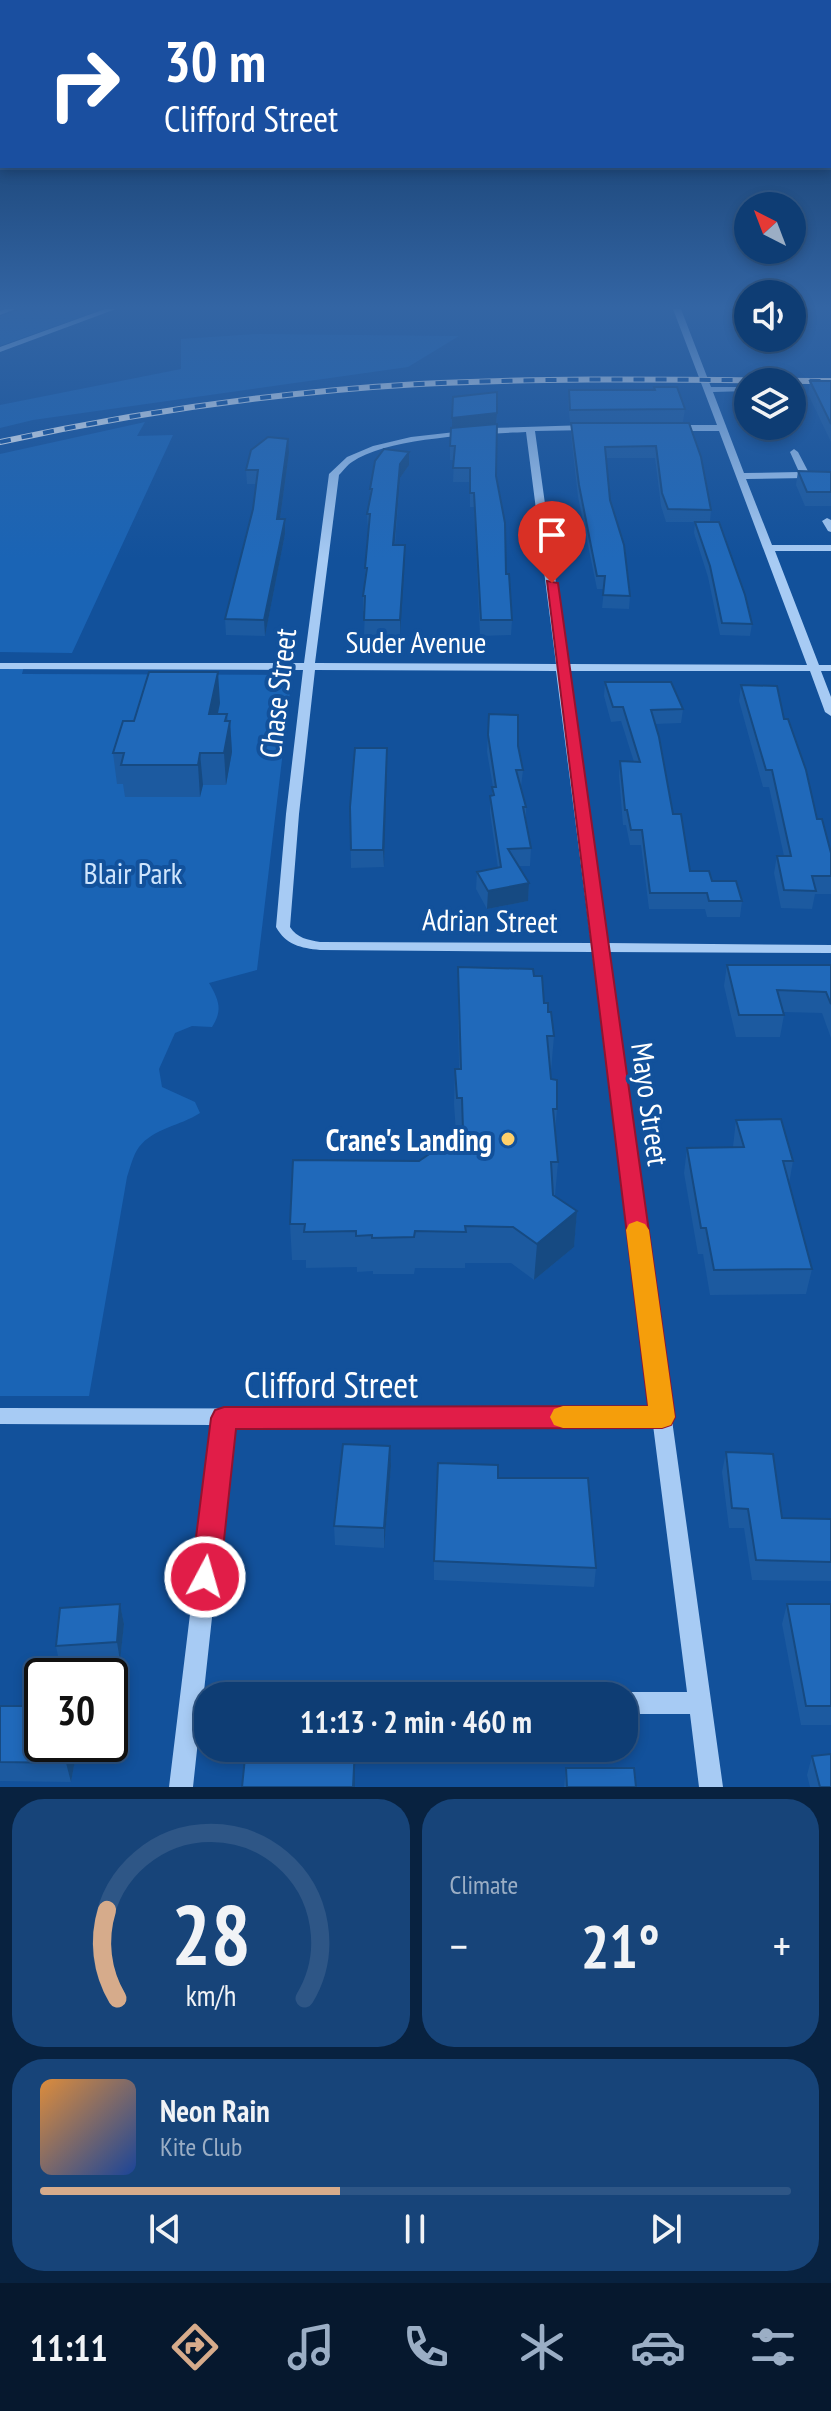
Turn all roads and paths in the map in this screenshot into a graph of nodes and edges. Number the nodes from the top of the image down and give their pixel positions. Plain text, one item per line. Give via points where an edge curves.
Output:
1 (708, 392) edge
2 (600, 428) edge
3 (660, 428) edge
4 (723, 428) junction
5 (530, 429) junction
6 (794, 452) dead end
7 (741, 476) junction
8 (769, 548) junction
9 (831, 548) edge
10 (0, 666) edge
11 (310, 667) junction
12 (563, 667) junction
13 (814, 668) junction
14 (831, 668) edge
15 (831, 712) edge
16 (293, 939) joint
17 (600, 948) junction
18 (831, 949) edge
19 (0, 1416) edge
20 (662, 1417) junction
21 (224, 1418) junction
22 (202, 1682) edge
23 (638, 1703) edge
24 (700, 1703) junction
25 (194, 1729) edge
26 (181, 1787) edge
27 (711, 1787) edge

1 - 4 street
2 - 5 street
3 - 4 street
4 - 7 street
5 - 11 street, Chase Street via 377,447 350,457 334,474
5 - 12 street, Mayo Street
6 - 7 street via 805,475
7 - 8 street
8 - 9 street
8 - 13 street
10 - 11 street, Suder Avenue
11 - 12 street, Suder Avenue
11 - 16 street, Chase Street via 283,927
12 - 13 street, Suder Avenue
12 - 17 street, Mayo Street
13 - 14 street, Suder Avenue
13 - 15 street
16 - 17 street, Adrian Street via 320,946
17 - 18 street, Adrian Street
17 - 20 street, Mayo Street
19 - 21 street, Clifford Street
20 - 21 street, Clifford Street
20 - 24 street, Mayo Street
21 - 22 street
23 - 24 street
24 - 27 street, Mayo Street
25 - 26 street

